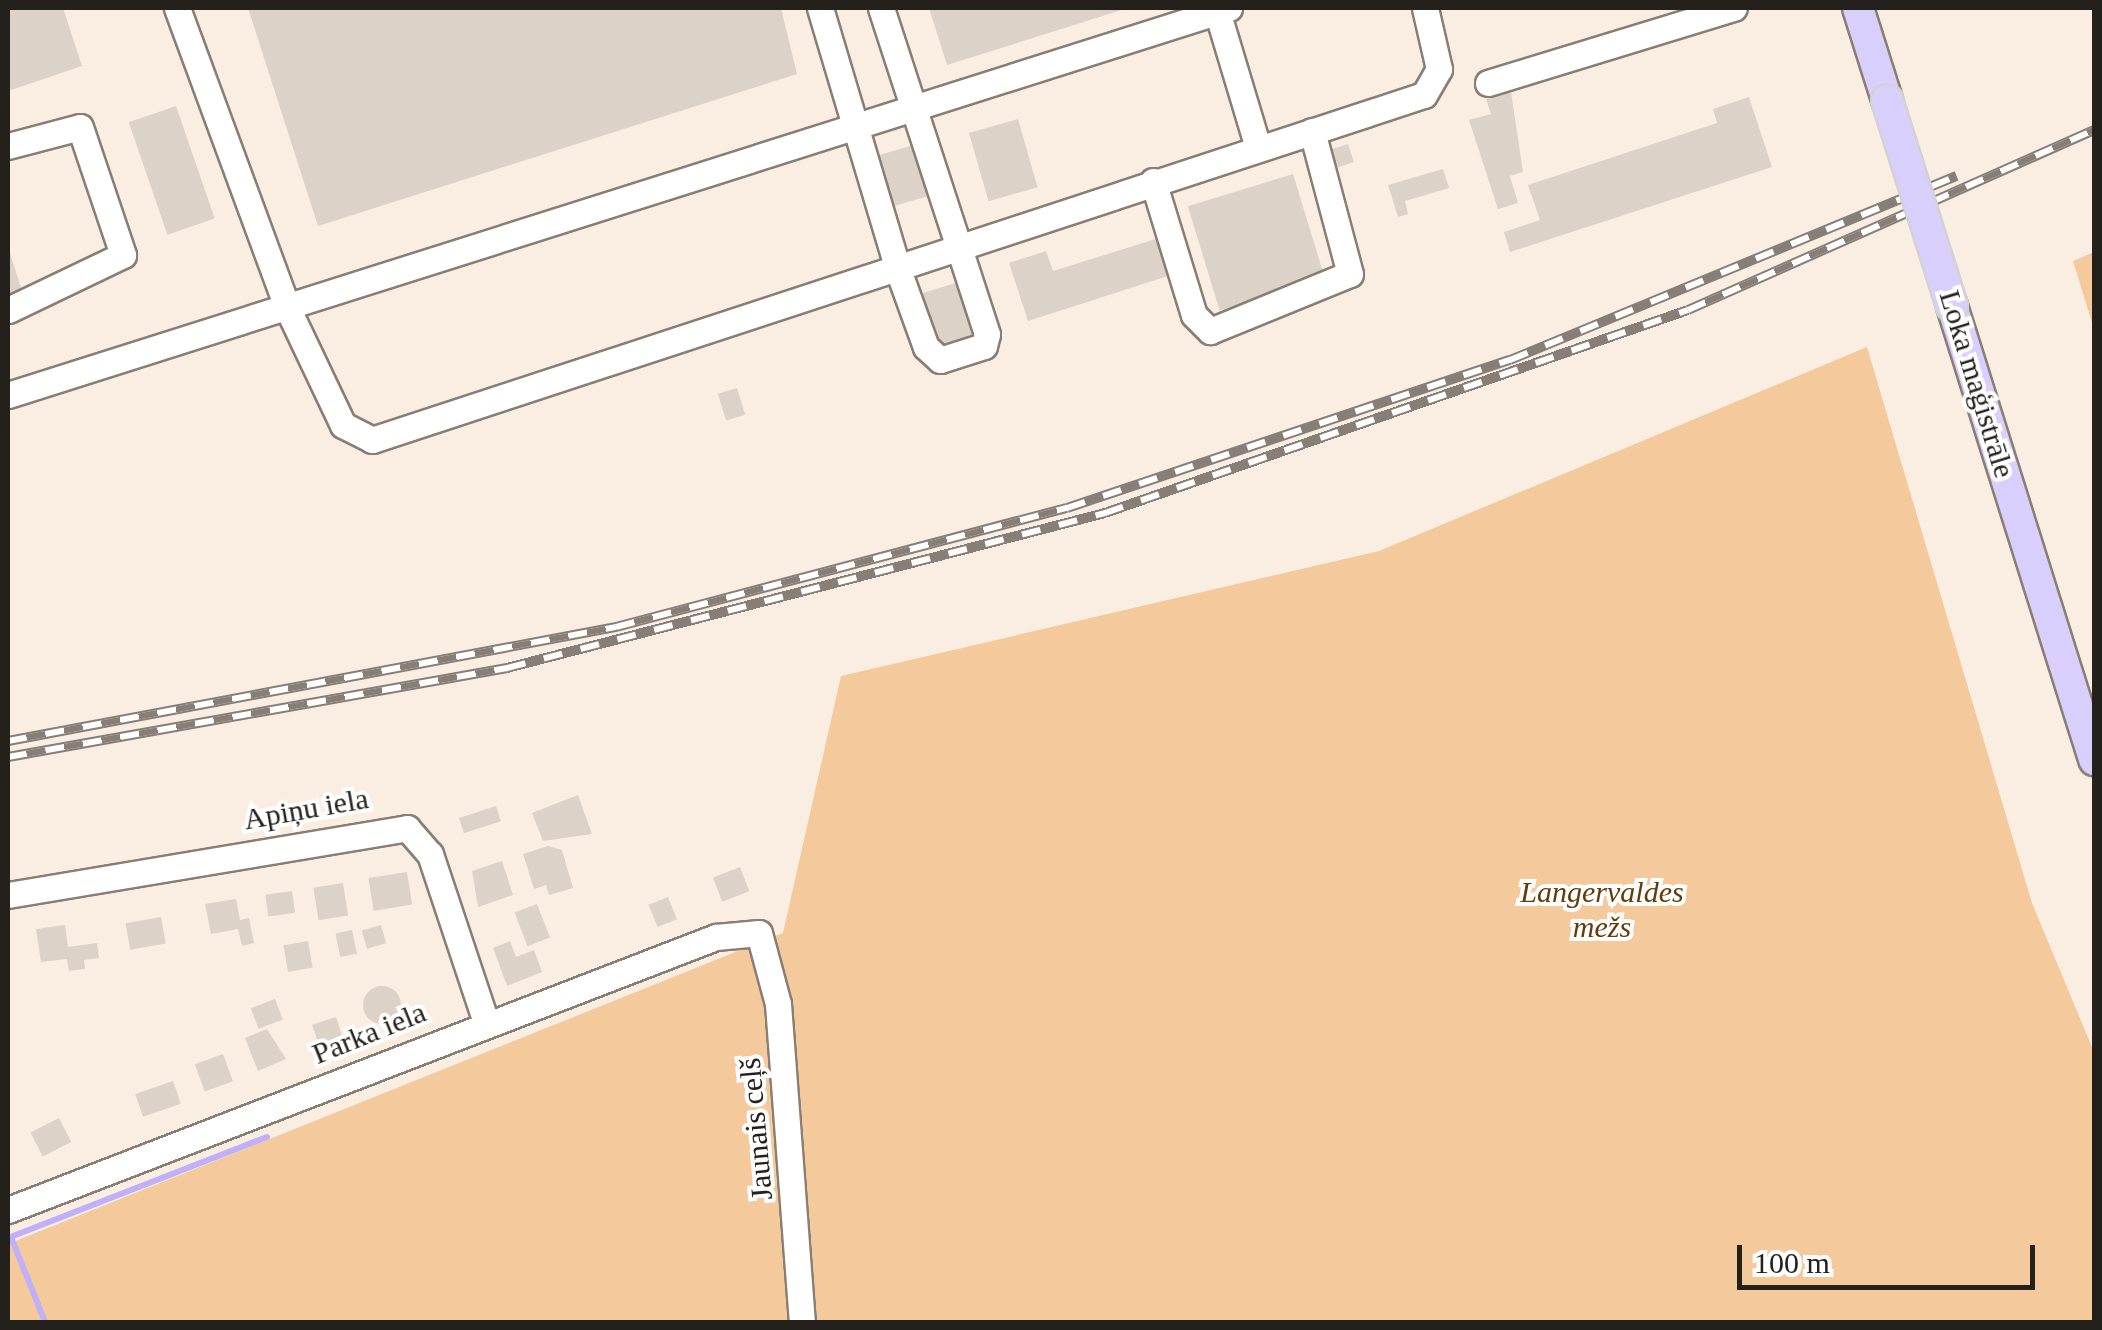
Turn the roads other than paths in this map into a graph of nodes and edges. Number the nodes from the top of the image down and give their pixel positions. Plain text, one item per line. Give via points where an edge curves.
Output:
1 (178, 8) edge
2 (820, 8) edge
3 (881, 8) edge
4 (1425, 8) edge
5 (1734, 8) edge
6 (1858, 8) edge
7 (1223, 9) edge
8 (1488, 83) dead end
9 (913, 108) junction
10 (857, 125) junction
11 (1312, 132) junction
12 (8, 146) edge
13 (1258, 148) junction
14 (1153, 181) junction
15 (956, 249) junction
16 (897, 267) junction
17 (286, 305) junction
18 (8, 310) edge
19 (8, 395) edge
20 (2094, 760) edge
21 (8, 895) edge
22 (759, 933) joint
23 (486, 1022) junction
24 (8, 1210) edge
25 (802, 1322) edge

1 - 17 street
2 - 10 street
3 - 9 street
4 - 11 street via 1439,70 1424,95
5 - 8 street
6 - 20 main road, Loka maģistrāle, bridge
7 - 9 street
7 - 13 street
9 - 10 street
9 - 15 street
10 - 16 street
10 - 17 street
11 - 13 street
11 - 14 street via 1350,274 1210,331 1194,315
12 - 18 street via 80,127 123,254
13 - 14 street
14 - 15 street
15 - 16 street
15 - 16 street via 988,340 940,360 930,358
16 - 17 street via 372,440 342,425
17 - 19 street
21 - 23 street, Apiņu iela via 406,828 430,854
22 - 23 street, Parka iela via 716,937
22 - 25 street, Jaunais ceļš via 778,1004
23 - 24 street, Parka iela

